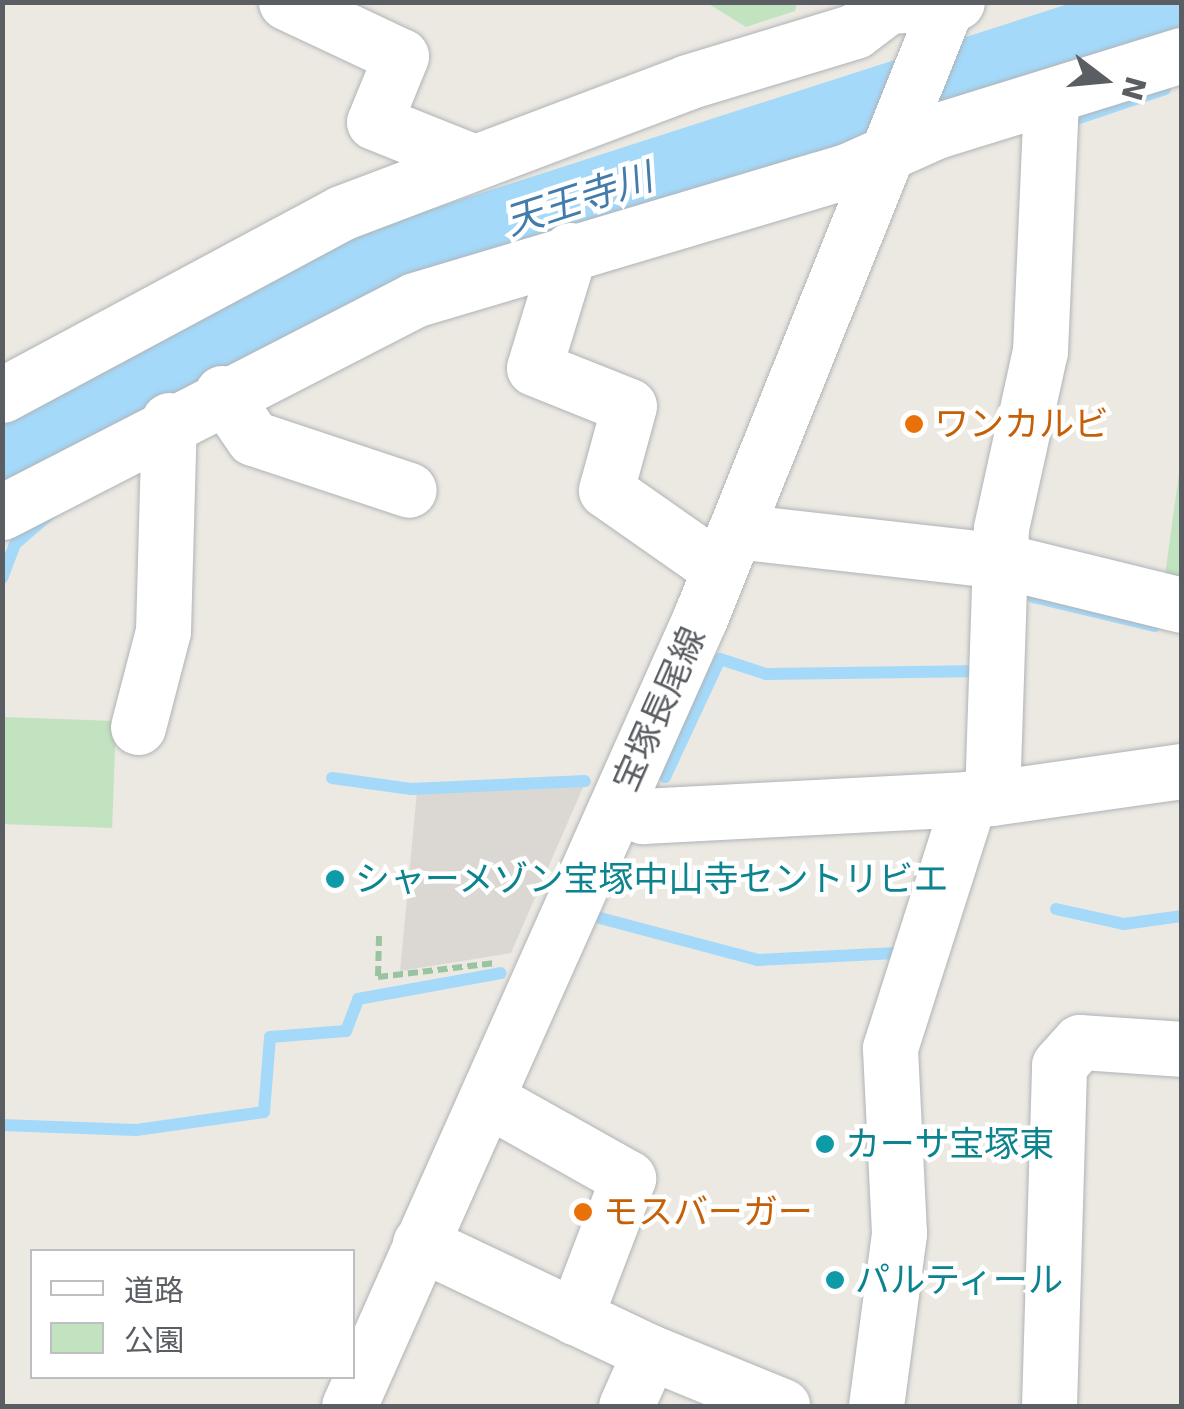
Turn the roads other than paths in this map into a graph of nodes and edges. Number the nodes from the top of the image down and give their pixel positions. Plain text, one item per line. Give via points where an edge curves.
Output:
1 (286, 2) edge
2 (885, 4) edge
3 (947, 12) edge
4 (1182, 55) edge
5 (1051, 96) junction
6 (889, 145) junction
7 (474, 162) junction
8 (570, 250) junction
9 (222, 393) junction
10 (2, 395) edge
11 (169, 420) junction
12 (409, 490) dead end
13 (2, 512) edge
14 (727, 550) junction
15 (1003, 560) junction
16 (1182, 605) edge
17 (138, 727) dead end
18 (1182, 772) edge
19 (981, 798) junction
20 (618, 804) junction
21 (1182, 1049) edge
22 (487, 1099) junction
23 (420, 1243) junction
24 (575, 1317) junction
25 (650, 1352) junction
26 (349, 1406) edge
27 (626, 1406) edge
28 (782, 1406) edge
29 (876, 1406) edge
30 (1049, 1406) edge

1 - 7 street via 401,56 374,122
2 - 3 street
2 - 7 street via 855,31
3 - 6 street, 宝塚長尾線
4 - 5 street
5 - 6 street
5 - 15 street via 1040,351 1000,528
6 - 8 street
6 - 14 street, 宝塚長尾線
7 - 10 street via 324,222
8 - 9 street via 414,300
8 - 14 street via 534,368 629,406 606,490
9 - 11 street
9 - 12 street via 253,438
11 - 13 street
11 - 17 street via 164,631
14 - 15 street
14 - 20 street, 宝塚長尾線
15 - 16 street
15 - 19 street
18 - 19 street
19 - 20 street via 643,816
19 - 29 street via 890,1048 899,1233
20 - 22 street, 宝塚長尾線
21 - 30 street via 1080,1042 1059,1065
22 - 23 street, 宝塚長尾線
22 - 24 street via 628,1178
23 - 24 street
23 - 26 street, 宝塚長尾線
24 - 25 street
25 - 27 street
25 - 28 street

